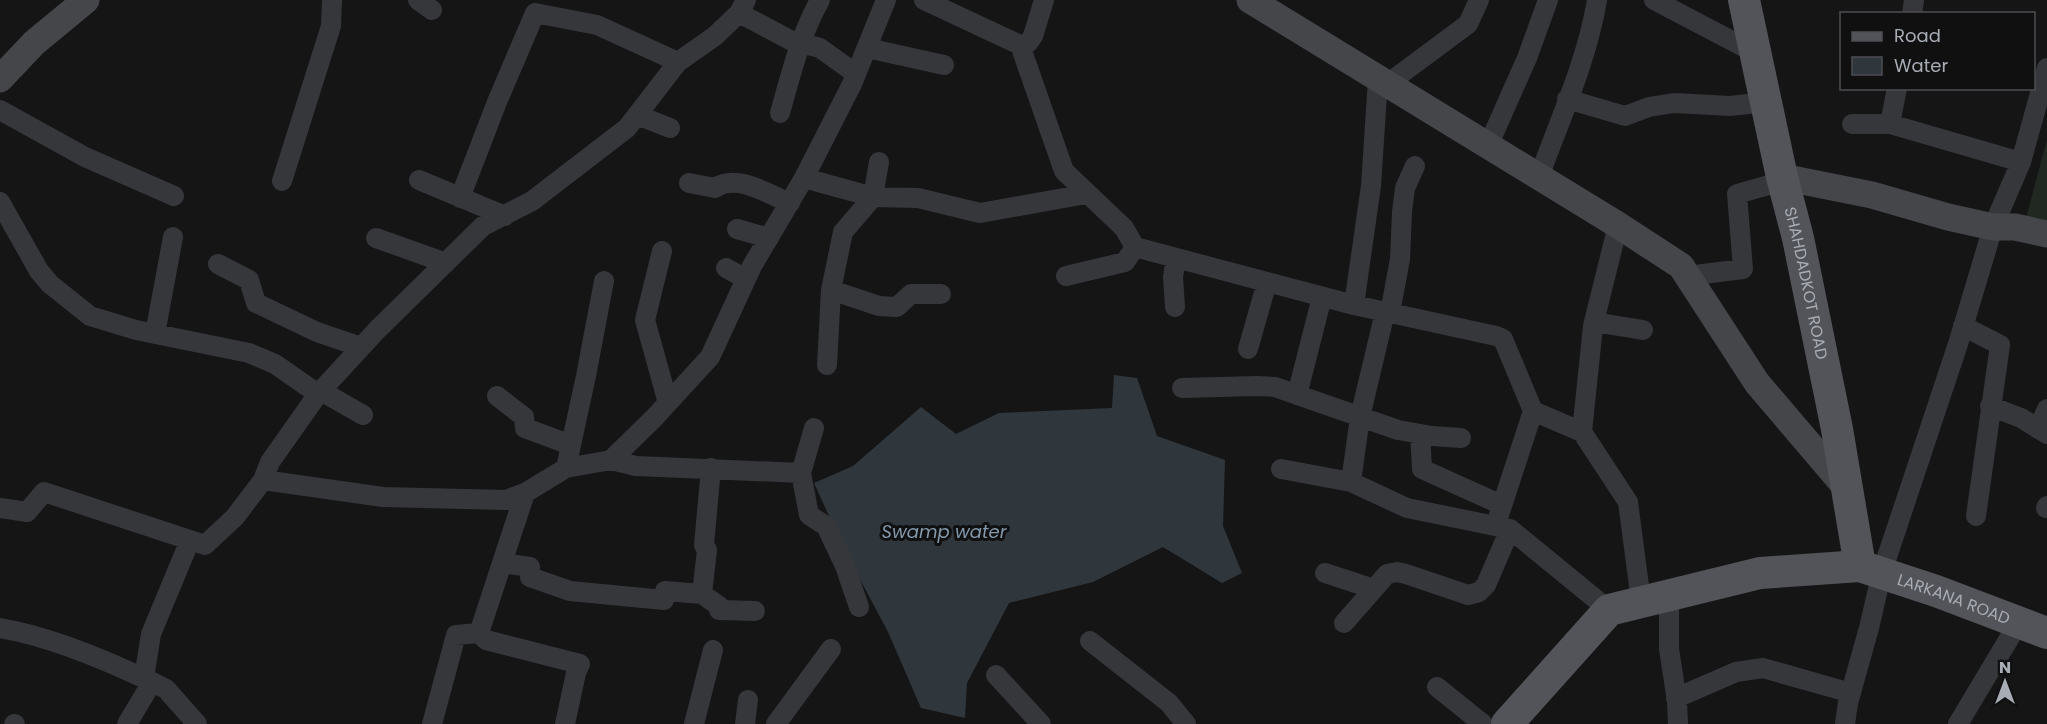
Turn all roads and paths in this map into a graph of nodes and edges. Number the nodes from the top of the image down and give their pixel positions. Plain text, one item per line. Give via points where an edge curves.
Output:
1 (332, 0) edge
2 (820, 0) edge
3 (886, 0) edge
4 (924, 0) edge
5 (1044, 0) edge
6 (1250, 0) edge
7 (1479, 0) edge
8 (1548, 0) edge
9 (1597, 0) edge
10 (1654, 0) edge
11 (1744, 0) edge
12 (80, 1) edge
13 (742, 6) edge
14 (800, 43) junction
15 (1020, 45) junction
16 (867, 48) junction
17 (1756, 54) junction
18 (678, 62) junction
19 (945, 65) dead end
20 (2047, 68) edge
21 (856, 74) junction
22 (0, 79) edge
23 (1382, 82) junction
24 (1897, 90) edge
25 (1568, 99) junction
26 (1767, 102) junction
27 (0, 110) edge
28 (780, 113) dead end
29 (637, 115) junction
30 (1852, 124) dead end
31 (1890, 124) junction
32 (670, 128) dead end
33 (1488, 146) junction
34 (879, 162) dead end
35 (2021, 162) junction
36 (1415, 166) dead end
37 (1539, 177) junction
38 (804, 178) junction
39 (1783, 179) junction
40 (419, 180) dead end
41 (282, 181) dead end
42 (689, 183) dead end
43 (1086, 194) junction
44 (174, 196) dead end
45 (873, 197) junction
46 (460, 198) junction
47 (0, 202) edge
48 (790, 203) junction
49 (505, 216) junction
50 (1618, 225) junction
51 (1993, 227) junction
52 (737, 229) dead end
53 (2047, 234) edge
54 (173, 237) dead end
55 (376, 238) dead end
56 (769, 238) junction
57 (1135, 247) junction
58 (662, 251) dead end
59 (1176, 258) junction
60 (446, 263) junction
61 (218, 264) dead end
62 (726, 268) dead end
63 (1066, 276) dead end
64 (1687, 276) junction
65 (746, 279) junction
66 (604, 281) dead end
67 (1267, 282) junction
68 (831, 290) junction
69 (941, 294) dead end
70 (1322, 297) junction
71 (1354, 305) junction
72 (1175, 307) dead end
73 (1387, 313) junction
74 (1594, 322) junction
75 (1963, 326) junction
76 (1643, 330) dead end
77 (155, 334) junction
78 (361, 347) junction
79 (1248, 349) dead end
80 (827, 365) dead end
81 (1182, 388) dead end
82 (320, 393) junction
83 (1297, 395) junction
84 (497, 396) dead end
85 (668, 403) junction
86 (1990, 406) junction
87 (2047, 409) edge
88 (1533, 411) junction
89 (363, 415) dead end
90 (1360, 417) junction
91 (814, 428) dead end
92 (1582, 432) junction
93 (2043, 432) edge
94 (1420, 434) junction
95 (1461, 438) dead end
96 (571, 445) junction
97 (611, 460) junction
98 (566, 468) junction
99 (711, 468) junction
100 (1281, 469) dead end
101 (801, 473) junction
102 (263, 480) junction
103 (1351, 483) junction
104 (1849, 491) junction
105 (525, 493) junction
106 (1502, 505) junction
107 (0, 508) edge
108 (1976, 516) dead end
109 (1502, 528) junction
110 (190, 540) junction
111 (502, 563) junction
112 (1871, 569) junction
113 (1325, 573) dead end
114 (1374, 589) junction
115 (702, 594) junction
116 (1655, 598) junction
117 (859, 607) dead end
118 (1609, 610) junction
119 (755, 611) dead end
120 (1344, 623) dead end
121 (0, 628) edge
122 (2033, 628) edge
123 (480, 633) junction
124 (1090, 641) dead end
125 (831, 649) dead end
126 (713, 650) dead end
127 (996, 675) dead end
128 (148, 680) junction
129 (1437, 687) dead end
130 (1851, 693) junction
131 (1676, 698) junction
132 (748, 700) dead end
133 (1181, 722) edge
134 (127, 724) edge
135 (197, 724) edge
136 (432, 724) edge
137 (566, 724) edge
138 (694, 724) edge
139 (745, 724) edge
140 (776, 724) edge
141 (1041, 724) edge
142 (1483, 724) edge
143 (1507, 724) edge
144 (1678, 724) edge
145 (1845, 724) edge
146 (1958, 724) edge

1 - 41 street via 331,26
2 - 14 street
3 - 16 street
4 - 15 street
5 - 15 street via 1033,36
6 - 23 main road
7 - 23 street via 1468,24
8 - 33 street
9 - 25 street via 1594,22
10 - 17 street
11 - 17 main road, SHAHDADKOT ROAD
12 - 22 main road
13 - 14 street
13 - 18 street via 715,36
14 - 21 street via 820,48
14 - 28 street
15 - 43 street via 1064,171
16 - 19 street
16 - 21 street
17 - 26 main road, SHAHDADKOT ROAD
18 - 29 street
18 - 46 street via 597,25 535,12
20 - 35 street
21 - 38 street
23 - 33 main road
23 - 71 street
24 - 31 street
25 - 26 street via 1625,116 1649,107 1674,104 1730,106
25 - 37 street
26 - 39 main road, SHAHDADKOT ROAD
27 - 44 street via 85,157
29 - 32 street
29 - 49 street via 627,128 561,180
30 - 31 street
31 - 35 street
33 - 37 main road
34 - 45 street
35 - 51 street
36 - 73 street via 1405,188 1400,259
37 - 50 main road
38 - 45 street
38 - 48 street
39 - 51 main road via 1872,195
39 - 64 street via 1737,194 1743,269
39 - 104 main road, SHAHDADKOT ROAD via 1801,249
40 - 46 street
42 - 48 street via 715,188 738,182
43 - 45 street via 980,213 918,198
43 - 57 street via 1124,228
45 - 68 street via 843,232
46 - 49 street
47 - 77 street via 50,285 90,316
48 - 56 street
49 - 60 street via 483,226
50 - 64 main road via 1681,266
50 - 74 street
51 - 53 main road
51 - 75 street
52 - 56 street
54 - 77 street
55 - 60 street
56 - 65 street
57 - 59 street
57 - 63 street via 1125,262
58 - 85 street via 645,320
59 - 67 street
59 - 72 street
60 - 78 street
61 - 78 street via 249,280 256,303 317,332
62 - 65 street
64 - 104 main road via 1757,383
65 - 85 street via 710,357
66 - 96 street
67 - 70 street
67 - 79 street
68 - 69 street via 879,306 897,307 911,294
68 - 80 street
70 - 71 street
70 - 83 street
71 - 73 street
73 - 88 street via 1503,339
73 - 90 street
74 - 76 street
74 - 92 street
75 - 86 street via 2000,345
75 - 112 street
77 - 82 street via 249,353
78 - 82 street
81 - 83 street via 1275,387
82 - 89 street
82 - 102 street via 270,462
83 - 90 street
84 - 96 street via 524,417 525,428
85 - 97 street
86 - 93 street
86 - 108 street
87 - 93 street
88 - 92 street
88 - 106 street
90 - 94 street
90 - 103 street
91 - 101 street
92 - 116 street via 1628,502
94 - 95 street
94 - 106 street via 1422,469
96 - 98 street
97 - 98 street
97 - 99 street via 636,466
98 - 105 street
99 - 101 street
99 - 115 street
100 - 103 street
101 - 117 street via 808,515 826,526
102 - 105 street via 383,497 506,500
102 - 110 street via 236,517 205,545
103 - 109 street via 1407,508
104 - 112 main road, SHAHDADKOT ROAD
105 - 111 street
106 - 109 street
107 - 110 street via 27,512 44,492
109 - 114 street via 1486,585 1479,592 1468,595 1397,572 1387,574
109 - 118 street
110 - 128 street via 151,634
111 - 115 street via 530,567 530,577 570,591 664,600 666,591
111 - 123 street
112 - 116 main road via 1760,573
112 - 122 main road, LARKANA ROAD
112 - 130 street via 1869,628
113 - 114 street
114 - 120 street
115 - 119 street via 719,610
116 - 118 main road
116 - 131 street via 1669,649
118 - 143 main road
121 - 128 street via 62,645
122 - 146 street
123 - 136 street via 456,635
123 - 137 street via 486,640 580,664
124 - 133 street via 1169,703
125 - 140 street
126 - 138 street
127 - 141 street
128 - 134 street
128 - 135 street via 166,689
129 - 142 street
130 - 131 street via 1764,668 1736,672
130 - 145 street
131 - 144 street
132 - 139 street

